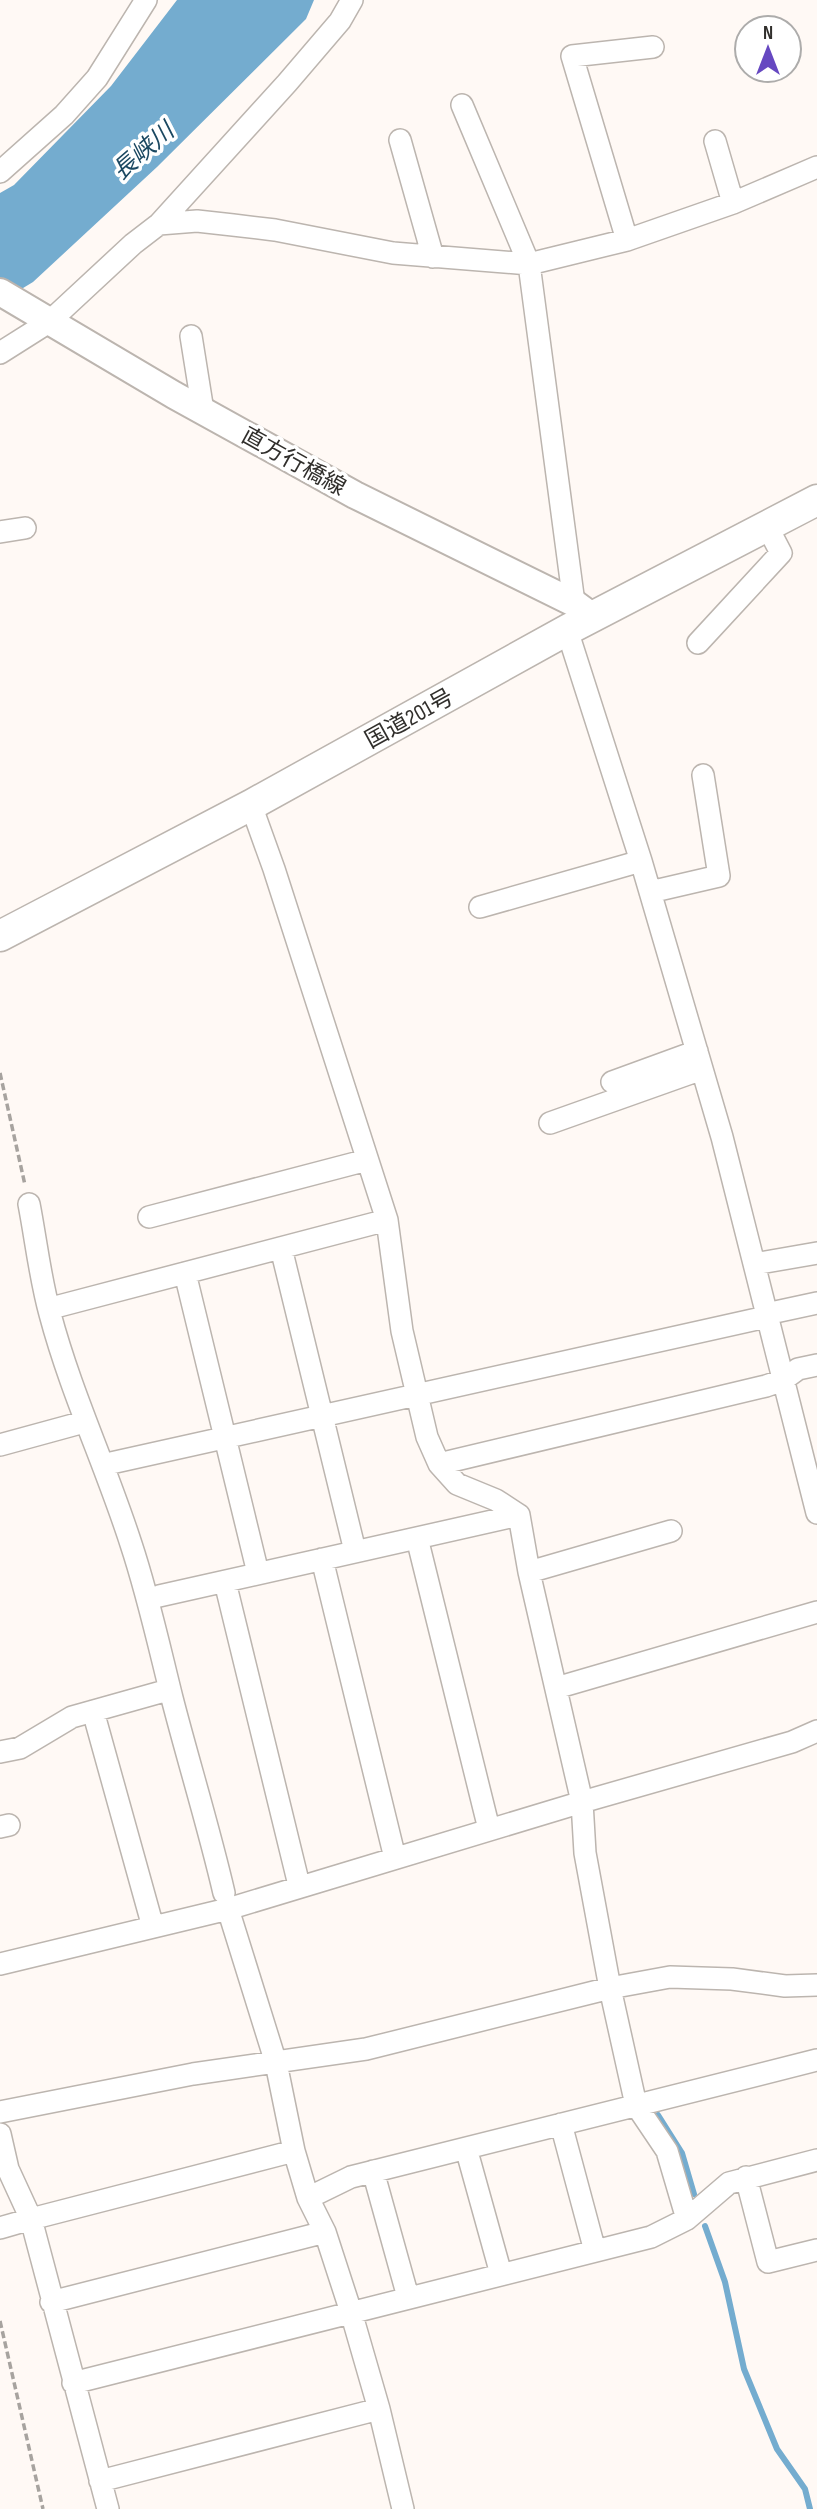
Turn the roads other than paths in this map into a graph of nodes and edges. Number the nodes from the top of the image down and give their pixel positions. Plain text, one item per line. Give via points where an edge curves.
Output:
1 (146, 0) edge
2 (352, 0) edge
3 (653, 47) dead end
4 (462, 105) dead end
5 (400, 140) dead end
6 (715, 141) dead end
7 (817, 167) edge
8 (0, 172) edge
9 (733, 203) junction
10 (159, 224) junction
11 (627, 240) junction
12 (433, 257) junction
13 (529, 264) junction
14 (0, 292) edge
15 (42, 318) junction
16 (191, 336) dead end
17 (0, 353) edge
18 (203, 411) junction
19 (817, 500) edge
20 (767, 526) junction
21 (1, 527) edge
22 (24, 527) dead end
23 (578, 617) junction
24 (698, 643) dead end
25 (703, 775) dead end
26 (251, 805) junction
27 (640, 860) junction
28 (650, 892) junction
29 (480, 907) dead end
30 (0, 936) edge
31 (700, 1060) junction
32 (612, 1082) dead end
33 (550, 1123) dead end
34 (367, 1160) junction
35 (29, 1204) road end
36 (149, 1217) dead end
37 (387, 1220) junction
38 (281, 1248) junction
39 (817, 1253) edge
40 (754, 1264) junction
41 (185, 1273) junction
42 (817, 1303) edge
43 (59, 1306) dead end
44 (766, 1316) junction
45 (817, 1365) edge
46 (783, 1380) junction
47 (416, 1397) junction
48 (323, 1416) junction
49 (84, 1422) junction
50 (226, 1437) junction
51 (0, 1445) edge
52 (111, 1464) dead end
53 (439, 1464) junction
54 (816, 1502) edge
55 (519, 1515) junction
56 (671, 1531) dead end
57 (417, 1538) junction
58 (355, 1551) junction
59 (323, 1559) junction
60 (529, 1572) junction
61 (258, 1573) junction
62 (225, 1582) junction
63 (159, 1596) dead end
64 (817, 1612) edge
65 (556, 1688) junction
66 (161, 1692) dead end
67 (93, 1711) junction
68 (817, 1731) edge
69 (0, 1752) edge
70 (582, 1802) junction
71 (489, 1829) junction
72 (395, 1857) junction
73 (299, 1885) junction
74 (226, 1901) junction
75 (153, 1927) junction
76 (0, 1964) edge
77 (817, 1985) edge
78 (610, 1988) junction
79 (817, 2060) edge
80 (276, 2063) junction
81 (636, 2105) junction
82 (0, 2112) edge
83 (561, 2124) junction
84 (0, 2134) edge
85 (466, 2148) junction
86 (294, 2151) junction
87 (817, 2160) edge
88 (373, 2171) junction
89 (746, 2177) junction
90 (308, 2198) junction
91 (687, 2219) junction
92 (31, 2220) junction
93 (0, 2228) edge
94 (325, 2232) junction
95 (817, 2250) edge
96 (595, 2251) junction
97 (501, 2274) junction
98 (408, 2297) junction
99 (51, 2302) junction
100 (351, 2312) junction
101 (73, 2383) junction
102 (379, 2409) junction
103 (100, 2481) junction
104 (397, 2508) edge
105 (108, 2509) edge

1 - 8 street via 97,78 64,116
2 - 10 street via 340,21
3 - 11 street via 572,57
4 - 13 street
5 - 12 street
6 - 9 street
7 - 9 street
9 - 11 street
10 - 12 street via 197,221 275,230
10 - 15 street
11 - 13 street
12 - 13 street
13 - 23 street
14 - 15 main road, 直方行橋線
15 - 17 street
15 - 18 main road, 直方行橋線
16 - 18 street
18 - 23 main road, 直方行橋線
19 - 20 highway, 国道201号
20 - 23 highway, 国道201号
20 - 24 street via 781,553
21 - 22 street
23 - 26 highway, 国道201号
23 - 27 street
25 - 28 street via 719,876
26 - 30 highway, 国道201号
26 - 34 street
27 - 28 street
27 - 29 street
28 - 31 street
31 - 32 street
31 - 33 street
31 - 40 street
34 - 36 street
34 - 37 street
35 - 49 street via 49,1312
37 - 38 street
37 - 47 street
38 - 41 street
38 - 48 street
39 - 40 street
40 - 44 street
41 - 43 street
41 - 50 street
42 - 44 street
44 - 46 street
44 - 47 street
45 - 46 street via 798,1369
46 - 53 street
46 - 54 street
47 - 48 street
47 - 53 street
48 - 50 street
48 - 58 street
49 - 51 street
49 - 74 street via 131,1544
50 - 52 street
50 - 61 street
53 - 55 street via 457,1484
55 - 57 street
55 - 60 street
56 - 60 street
57 - 58 street
57 - 71 street
58 - 59 street
59 - 61 street
59 - 72 street
60 - 65 street
61 - 62 street
62 - 63 street
62 - 73 street
64 - 65 street
65 - 70 street
66 - 67 street
67 - 69 street via 72,1717 20,1748
67 - 75 street
68 - 70 street
70 - 71 street
70 - 78 street via 585,1853
71 - 72 street
72 - 73 street
73 - 74 street
74 - 75 street
74 - 80 street
75 - 76 street
77 - 78 street via 670,1978
78 - 80 street via 366,2049
78 - 81 street
79 - 81 street
80 - 82 street via 193,2074
80 - 86 street
81 - 83 street
81 - 91 street via 667,2151
83 - 85 street
83 - 96 street
84 - 92 street via 8,2169
85 - 88 street
85 - 97 street
86 - 90 street
86 - 92 street
87 - 89 street
88 - 90 street
88 - 98 street
89 - 91 street via 729,2183
89 - 95 street via 768,2262
90 - 94 street
91 - 96 street via 651,2237
92 - 93 street
92 - 99 street
94 - 99 street
94 - 100 street
96 - 97 street
97 - 98 street
98 - 100 street
99 - 101 street
100 - 101 street
100 - 102 street
101 - 103 street
102 - 103 street
102 - 104 street
103 - 105 street

